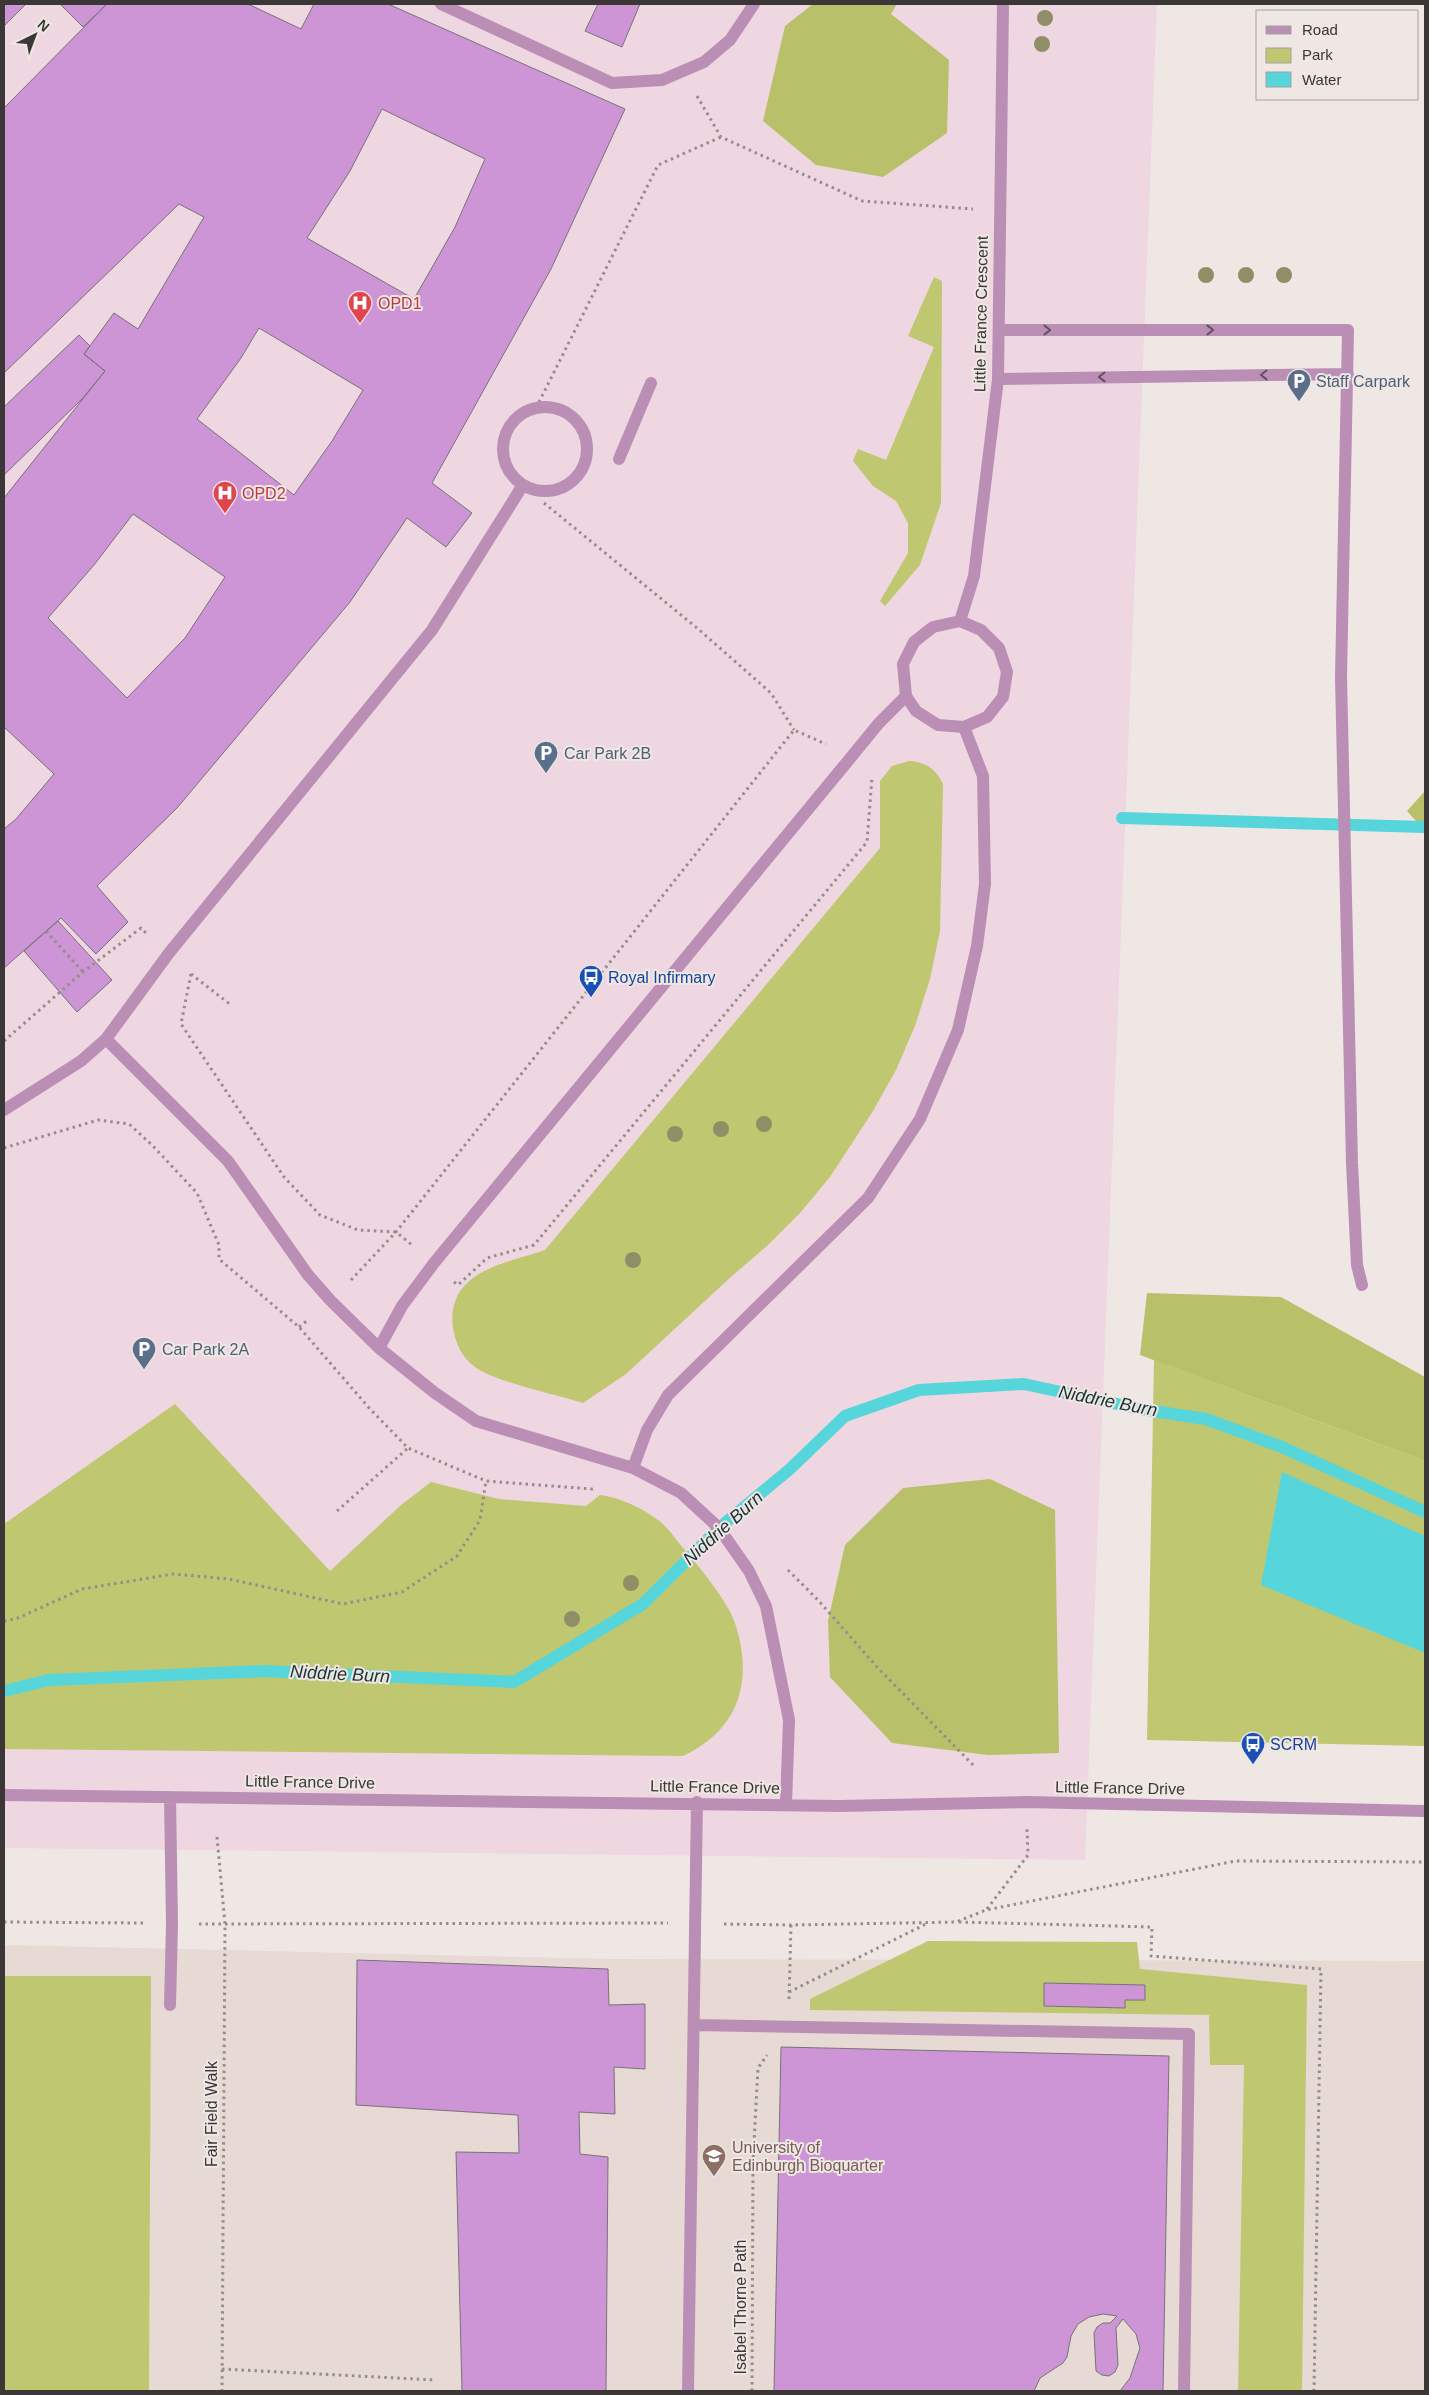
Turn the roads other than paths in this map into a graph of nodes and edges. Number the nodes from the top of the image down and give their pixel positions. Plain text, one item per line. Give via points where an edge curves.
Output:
1 (441, 4) edge
2 (754, 4) edge
3 (1003, 4) edge
4 (999, 330) junction
5 (1348, 374) junction
6 (998, 379) junction
7 (651, 383) dead end
8 (619, 459) dead end
9 (523, 485) junction
10 (960, 621) junction
11 (906, 696) junction
12 (964, 727) junction
13 (106, 1039) junction
14 (4, 1110) edge
15 (1362, 1285) dead end
16 (379, 1348) junction
17 (633, 1468) junction
18 (4, 1795) edge
19 (170, 1797) junction
20 (697, 1802) junction
21 (786, 1804) junction
22 (1425, 1811) edge
23 (170, 2005) dead end
24 (694, 2024) junction
25 (688, 2391) edge
26 (1184, 2391) edge

1 - 2 street via 612,83 662,80 704,62 730,40
3 - 4 street, Little France Crescent
4 -> 5 street via 1348,330
4 - 6 street, Little France Crescent
5 -> 6 street
5 - 15 street via 1341,677 1352,1162 1357,1265
6 - 10 street, Little France Crescent via 974,576
7 - 8 street
9 - 9 street via 544,491 568,485 584,466 588,452 582,427 562,410 549,407 523,413 505,436 505,463 512,476
9 - 13 street via 432,630 169,953
10 - 11 street via 933,627 914,642 903,664
10 - 12 street via 981,630 999,648 1007,672 1003,697 987,717
11 - 12 street via 916,711 938,725
11 - 16 street via 857,749 434,1263 402,1306
12 - 17 street via 984,776 986,884 977,946 958,1030 920,1119 868,1198 668,1395 647,1430
13 - 14 street via 73,1066
13 - 16 street via 228,1161 308,1275
16 - 17 street via 476,1421
17 - 21 street via 681,1493 718,1528 749,1571 766,1606 789,1720
18 - 19 street, Little France Drive
19 - 20 street, Little France Drive
19 - 23 street
20 - 21 street, Little France Drive
20 - 24 street
21 - 22 street, Little France Drive via 849,1806 1027,1802
24 - 25 street
24 - 26 street via 1189,2034

